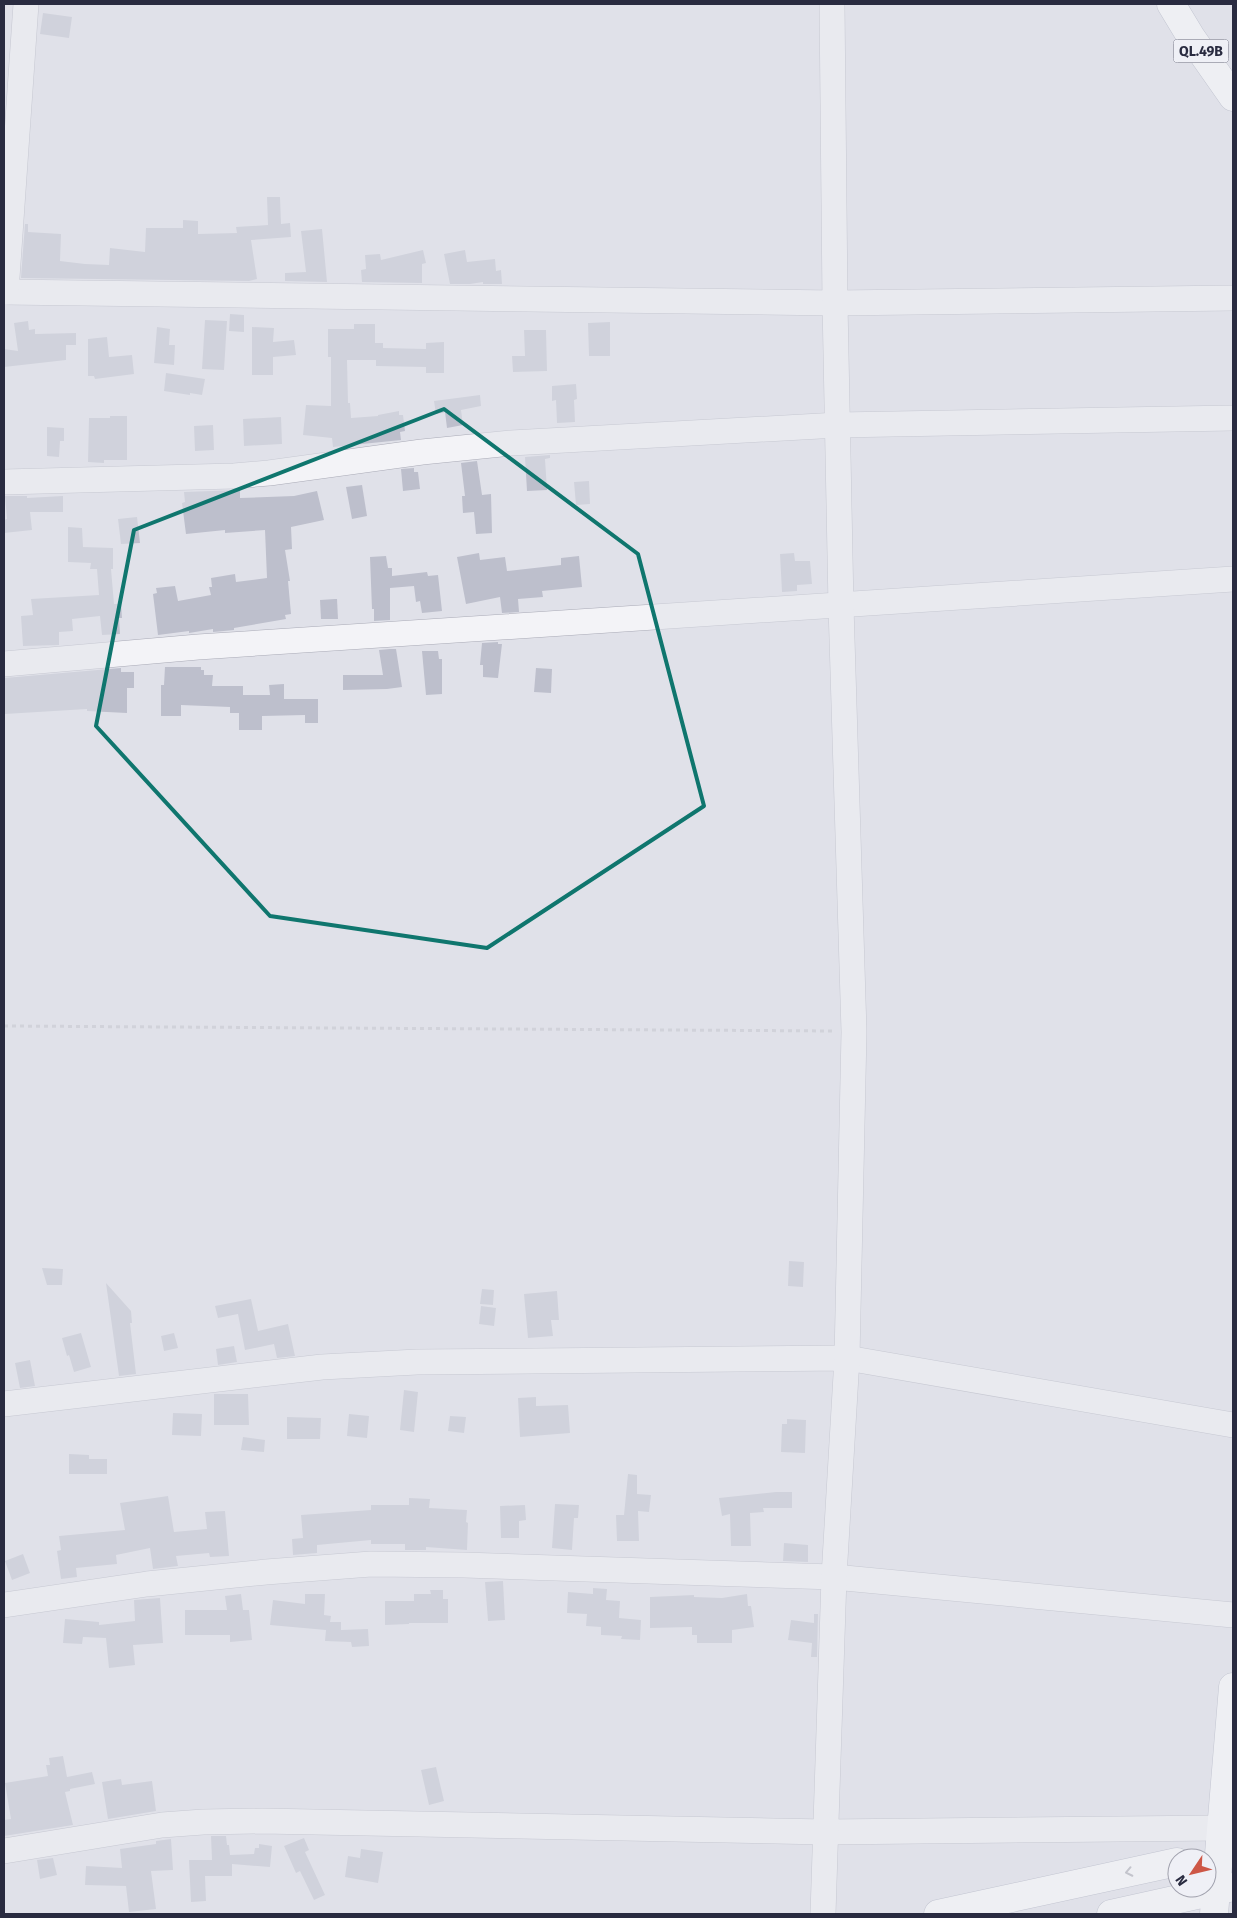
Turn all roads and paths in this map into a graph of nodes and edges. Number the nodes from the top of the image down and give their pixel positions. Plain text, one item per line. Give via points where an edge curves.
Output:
1 (26, 4) edge
2 (832, 4) edge
3 (1171, 4) edge
4 (1233, 97) edge
5 (5, 292) edge
6 (1233, 298) edge
7 (835, 303) junction
8 (1233, 418) edge
9 (838, 425) junction
10 (4, 482) edge
11 (1233, 579) edge
12 (841, 606) junction
13 (4, 664) edge
14 (4, 1026) edge
15 (854, 1032) junction
16 (847, 1358) junction
17 (4, 1404) edge
18 (1233, 1425) edge
19 (834, 1577) junction
20 (4, 1605) edge
21 (1233, 1615) edge
22 (1233, 1686) edge
23 (826, 1832) junction
24 (1217, 1847) edge
25 (4, 1851) edge
26 (1167, 1864) edge
27 (1221, 1898) edge
28 (823, 1914) edge
29 (938, 1914) edge
30 (1110, 1914) edge

1 - 5 street
2 - 7 street
3 - 4 main road, QL.49B
5 - 7 street
6 - 7 street
7 - 9 street
8 - 9 street
9 - 10 street via 511,443 431,450 234,476
9 - 12 street
11 - 12 street
12 - 13 street via 198,647
12 - 15 street
14 - 15 path
15 - 16 street
16 - 17 street via 417,1362 322,1367
16 - 18 street
16 - 19 street
19 - 20 street via 371,1564 218,1576
19 - 21 street
19 - 23 street
22 - 24 main road
23 - 24 street
23 - 25 street via 252,1821 162,1825
23 - 28 street
24 - 27 main road
26 -> 29 main road
27 - 30 main road

